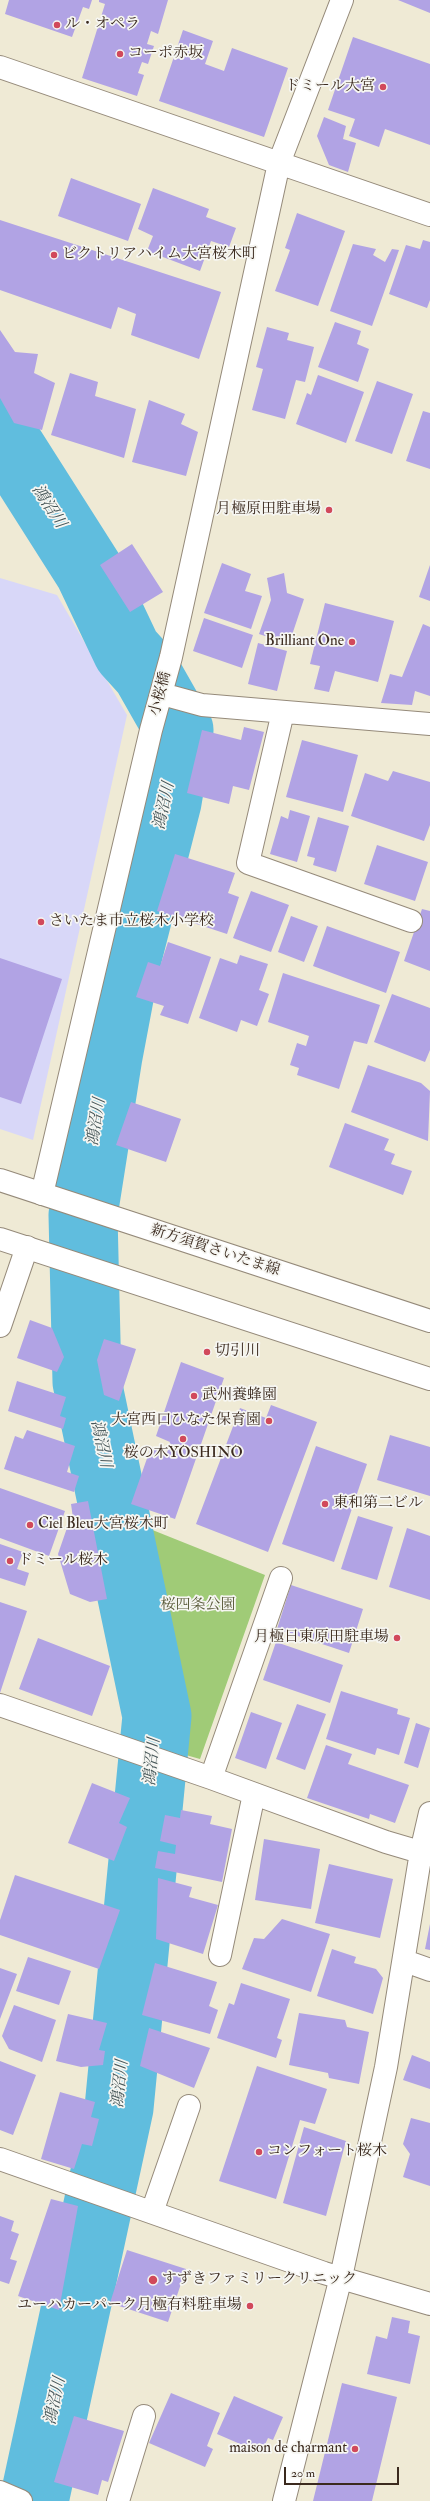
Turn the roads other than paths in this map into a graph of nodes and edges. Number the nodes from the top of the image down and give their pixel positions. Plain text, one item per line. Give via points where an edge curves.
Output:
1 (342, 0) edge
2 (0, 67) edge
3 (279, 163) junction
4 (430, 215) edge
5 (162, 694) junction
6 (283, 712) junction
7 (430, 724) edge
8 (411, 921) dead end
9 (0, 1180) edge
10 (50, 1197) junction
11 (0, 1239) edge
12 (36, 1250) junction
13 (430, 1321) edge
14 (0, 1326) edge
15 (430, 1379) edge
16 (281, 1578) dead end
17 (0, 1705) edge
18 (211, 1778) junction
19 (254, 1794) junction
20 (430, 1813) edge
21 (426, 1853) edge
22 (220, 1954) dead end
23 (405, 1961) junction
24 (430, 1970) edge
25 (189, 2106) dead end
26 (0, 2159) edge
27 (152, 2212) junction
28 (341, 2277) junction
29 (430, 2304) edge
30 (144, 2416) dead end
31 (0, 2492) edge
32 (21, 2501) edge
33 (118, 2501) edge
34 (284, 2501) edge

1 - 3 street, 小桜橋
2 - 3 street
3 - 4 street
3 - 5 street, 小桜橋
5 - 6 street via 202,705
5 - 10 street, 小桜橋 via 151,730
6 - 7 street
6 - 8 street via 248,863
9 - 10 street, 新方須賀さいたま線
10 - 13 street, 新方須賀さいたま線
11 - 12 street
12 - 14 street
12 - 15 street
16 - 18 street
17 - 18 street
18 - 19 street
19 - 21 street via 386,1842
19 - 22 street
20 - 21 street
21 - 23 street
23 - 24 street
23 - 28 street via 386,2067
25 - 27 street
26 - 27 street
27 - 28 street
28 - 29 street
28 - 34 street
30 - 33 street
31 - 32 street

